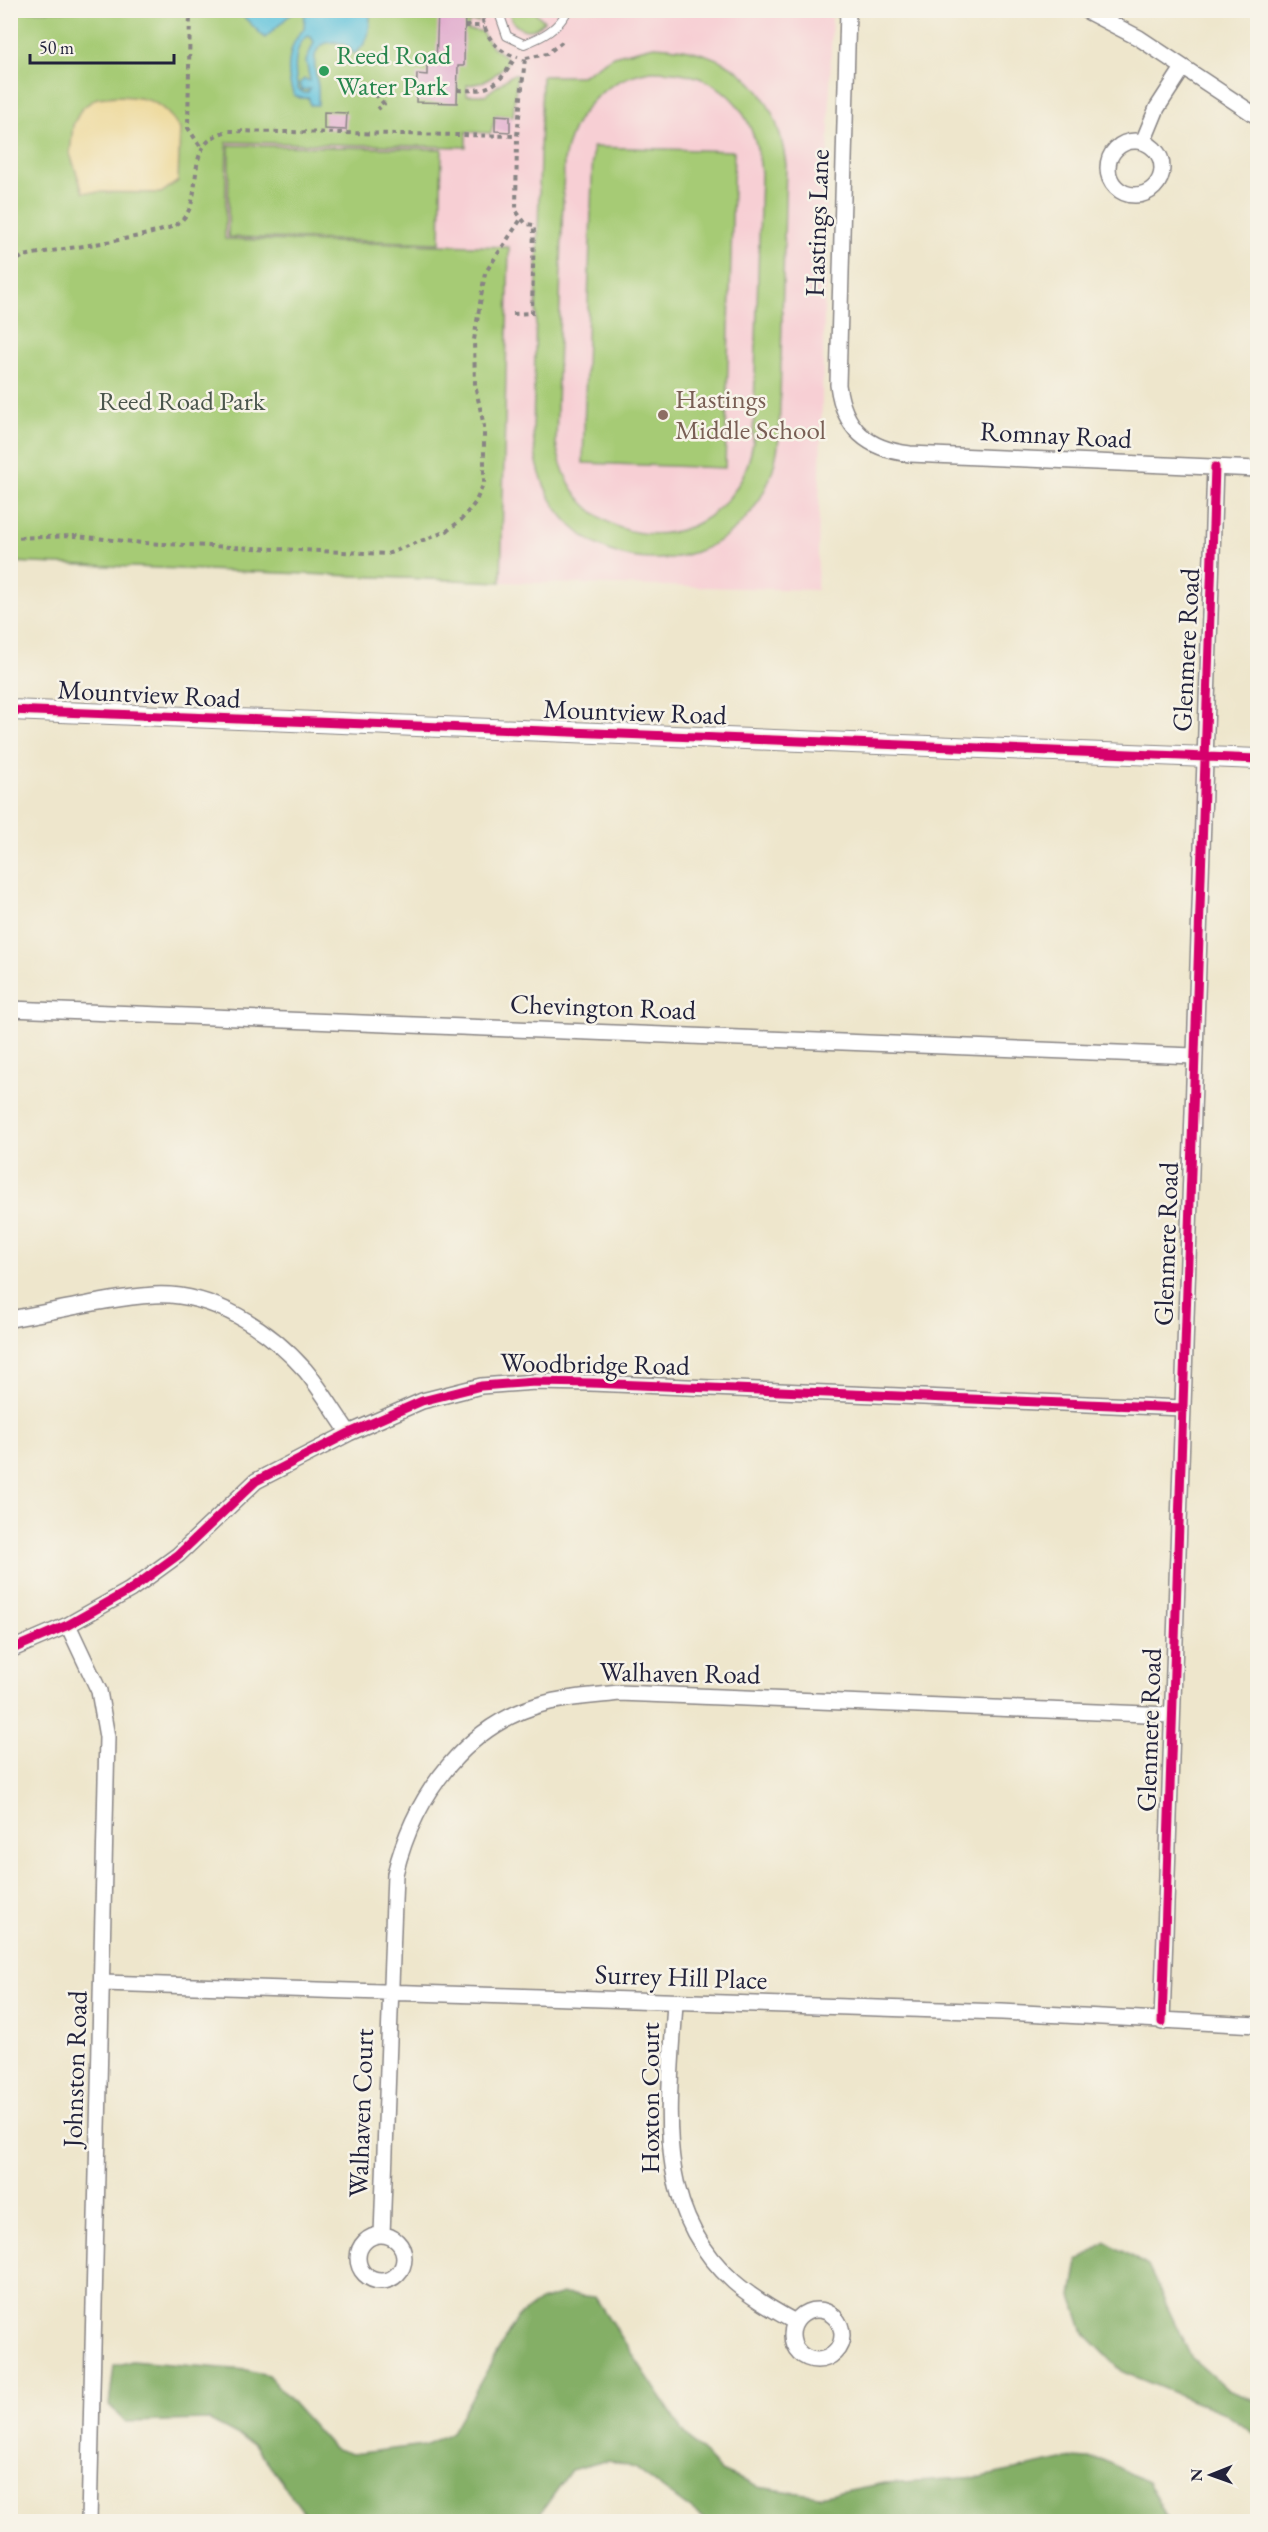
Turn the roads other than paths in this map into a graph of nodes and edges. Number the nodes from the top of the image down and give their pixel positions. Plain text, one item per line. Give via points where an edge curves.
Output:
1 (498, 10) edge
2 (568, 10) edge
3 (848, 10) edge
4 (1085, 10) edge
5 (1183, 68) junction
6 (1257, 117) edge
7 (1143, 142) dead end
8 (857, 432) joint
9 (1215, 467) junction
10 (1257, 469) edge
11 (10, 710) edge
12 (1204, 757) junction
13 (1257, 759) edge
14 (10, 1009) edge
15 (1194, 1056) junction
16 (10, 1319) edge
17 (1183, 1408) junction
18 (349, 1433) junction
19 (68, 1625) junction
20 (10, 1650) edge
21 (1172, 1715) junction
22 (103, 1983) junction
23 (390, 1992) junction
24 (675, 2002) junction
25 (1162, 2022) junction
26 (1257, 2025) edge
27 (382, 2235) dead end
28 (795, 2322) dead end
29 (90, 2522) edge

1 - 2 lane via 507,36 524,44 544,36
3 - 8 street, Hastings Lane via 838,372 844,412
4 - 5 street via 1139,38
5 - 6 street
5 - 7 street via 1157,108
8 - 9 street, Romnay Road via 882,448 910,454
9 - 10 street, Romnay Road
9 - 12 street, Glenmere Road
11 - 12 street, Mountview Road
12 - 13 street, Mountview Road
12 - 15 street, Glenmere Road
14 - 15 street, Chevington Road
15 - 17 street, Glenmere Road
16 - 18 street via 157,1295 207,1304 235,1314 285,1349
17 - 18 street, Woodbridge Road via 535,1382 481,1386 432,1399
17 - 21 street, Glenmere Road
18 - 19 street, Woodbridge Road via 256,1481 178,1555 130,1590
19 - 20 street, Woodbridge Road
19 - 22 street, Johnston Road via 99,1691 107,1737
21 - 23 street, Walhaven Road via 619,1693 549,1702 506,1718 477,1738 452,1761 413,1817 395,1874
21 - 25 street, Glenmere Road
22 - 23 street, Surrey Hill Place
22 - 29 street, Johnston Road
23 - 24 street, Surrey Hill Place
23 - 27 street, Walhaven Court
24 - 25 street, Surrey Hill Place via 1002,2012
24 - 28 street, Hoxton Court via 670,2157 683,2209 709,2256 733,2281
25 - 26 street, Surrey Hill Place

